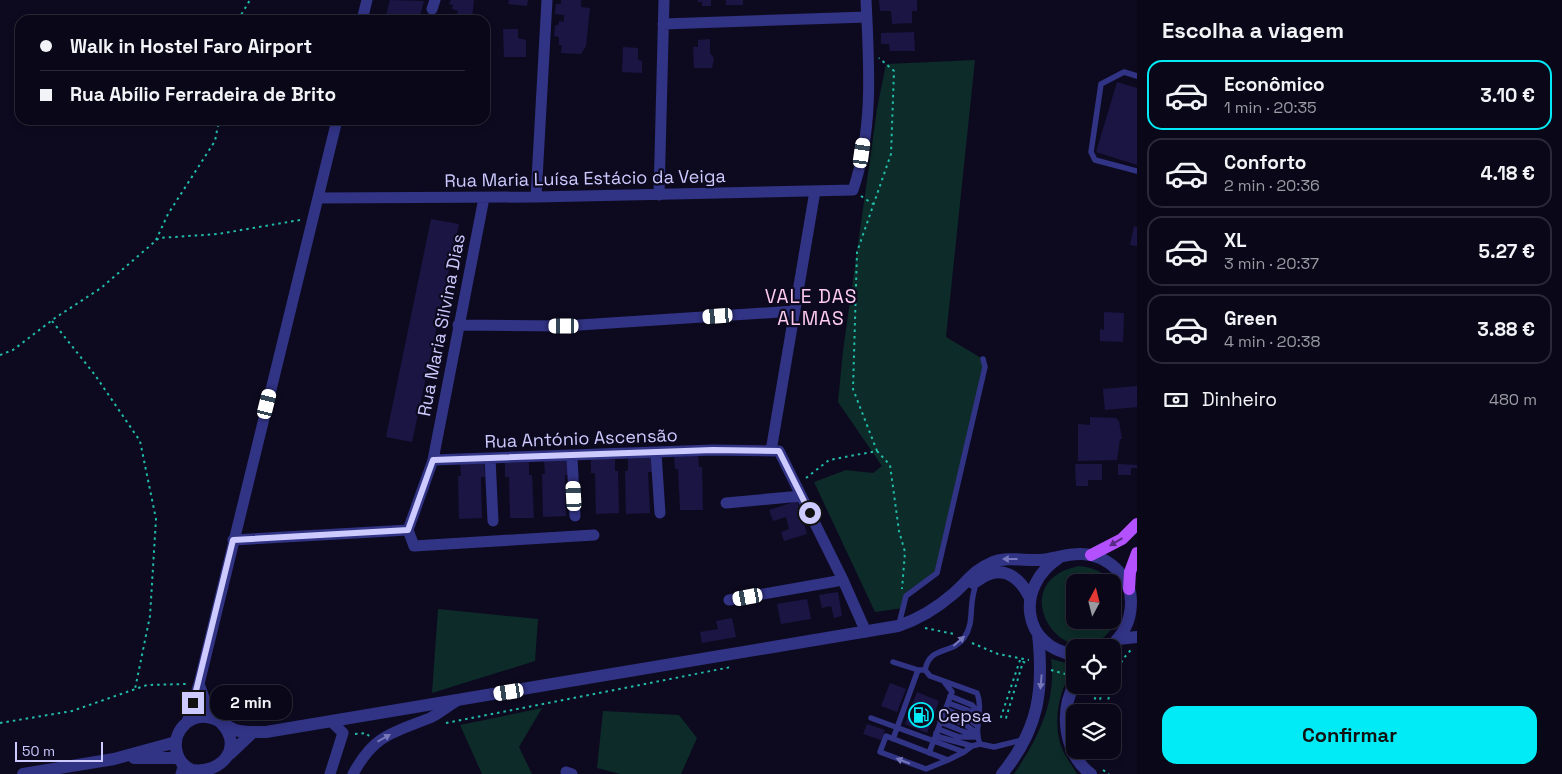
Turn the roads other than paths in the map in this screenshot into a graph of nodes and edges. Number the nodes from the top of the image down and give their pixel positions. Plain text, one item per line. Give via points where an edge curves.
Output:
1 (367, 0) edge
2 (547, 0) edge
3 (664, 0) edge
4 (866, 0) edge
5 (363, 15) edge
6 (866, 17) junction
7 (663, 24) junction
8 (1137, 76) edge
9 (336, 125) edge
10 (1137, 171) edge
11 (815, 191) junction
12 (658, 195) junction
13 (536, 197) junction
14 (318, 198) junction
15 (484, 198) junction
16 (795, 311) junction
17 (458, 326) junction
18 (983, 359) dead end
19 (771, 451) junction
20 (656, 453) junction
21 (572, 457) junction
22 (490, 458) junction
23 (433, 460) junction
24 (799, 491) junction
25 (726, 503) dead end
26 (660, 513) dead end
27 (575, 516) dead end
28 (493, 521) dead end
29 (1137, 524) edge
30 (408, 530) junction
31 (594, 535) dead end
32 (233, 540) junction
33 (1137, 553) edge
34 (1091, 555) junction
35 (1059, 558) junction
36 (843, 580) junction
37 (978, 581) junction
38 (956, 592) junction
39 (1132, 597) edge
40 (1030, 598) junction
41 (729, 600) dead end
42 (898, 626) junction
43 (866, 632) junction
44 (1038, 634) junction
45 (1137, 636) edge
46 (1116, 639) edge
47 (1121, 641) edge
48 (1066, 653) edge
49 (893, 662) dead end
50 (921, 670) junction
51 (944, 681) junction
52 (199, 684) junction
53 (1069, 694) edge
54 (458, 700) junction
55 (949, 700) junction
56 (945, 709) junction
57 (979, 713) junction
58 (871, 718) dead end
59 (216, 720) junction
60 (331, 721) junction
61 (186, 722) junction
62 (939, 725) junction
63 (897, 728) junction
64 (977, 729) junction
65 (253, 732) junction
66 (1027, 738) junction
67 (893, 739) junction
68 (176, 742) junction
69 (933, 742) junction
70 (980, 744) junction
71 (972, 746) junction
72 (964, 752) junction
73 (929, 753) junction
74 (230, 754) junction
75 (114, 759) junction
76 (948, 760) junction
77 (181, 765) edge
78 (205, 773) edge
79 (23, 774) edge
80 (330, 774) edge
81 (353, 774) edge
82 (1002, 774) edge
83 (1091, 774) edge

1 - 5 street
2 - 13 street
3 - 7 street
4 - 6 street
6 - 7 street
6 - 11 street, Rua Maria Luísa Estácio da Veiga via 870,99 860,171 853,190
7 - 12 street
8 - 10 lane via 1124,72 1101,84 1091,152 1095,160
9 - 14 street
11 - 12 street, Rua Maria Luísa Estácio da Veiga
11 - 16 street
12 - 13 street, Rua Maria Luísa Estácio da Veiga
13 - 15 street, Rua Maria Luísa Estácio da Veiga
14 - 15 street, Rua Maria Luísa Estácio da Veiga
14 - 32 street
15 - 17 street, Rua Maria Silvina Dias
16 - 17 street via 564,326
16 - 19 street
17 - 23 street, Rua Maria Silvina Dias
18 - 42 lane via 985,367 937,573 906,596
19 - 20 street, Rua António Ascensão
19 - 24 street via 779,451
20 - 21 street, Rua António Ascensão
20 - 26 street
21 - 22 street, Rua António Ascensão
21 - 27 street
22 - 23 street, Rua António Ascensão
22 - 28 street
23 - 30 street
24 - 25 street
24 - 36 street
29 -> 34 main road via 1122,539
30 - 31 street via 414,546
30 - 32 street
32 - 52 street
33 - 39 main road via 1130,572
34 - 35 street
34 - 39 street via 1115,567
35 -> 38 street via 1002,559 980,568
35 - 40 street via 1039,574
36 - 41 street
36 - 43 street
37 - 38 street
37 - 40 street via 996,572 1006,573 1024,586
50 -> 37 lane via 934,654 963,640 971,623 970,600
38 - 42 street via 920,617
39 - 46 street via 1127,627
40 - 44 street via 1029,610
42 - 43 street
43 - 54 street
44 - 48 street via 1050,646
44 -> 66 street via 1042,673 1040,693 1036,716
45 - 47 street
49 - 50 lane
50 - 51 lane
50 - 63 lane
51 - 55 lane via 952,692
51 - 57 lane via 977,693
52 - 59 street
52 - 61 street
53 - 83 street via 1067,734 1078,760
54 - 60 street
81 -> 54 street via 375,743 417,721 430,718
55 - 56 lane
55 - 57 lane via 972,705
55 - 64 lane via 970,711
56 - 62 lane
56 - 64 lane via 967,718
57 - 64 lane
58 - 63 lane
59 - 61 street via 199,717
59 - 65 street via 235,730
59 - 74 street via 226,728 232,740
60 - 65 street
60 - 80 street via 342,734
61 - 68 street via 177,734
62 - 64 lane via 964,724
62 - 64 lane via 960,737
62 - 69 lane
62 - 71 lane via 939,737
63 - 67 lane
63 - 69 lane
64 - 70 lane
65 - 74 street
66 - 70 lane via 994,747
66 - 82 street
67 - 73 lane
76 -> 67 lane via 926,769 880,752 886,736
68 - 75 street
68 - 77 street
69 - 72 lane
69 - 73 lane
70 - 71 lane
71 - 72 lane
72 - 76 lane
73 - 76 lane
74 - 78 street via 221,766
75 - 77 street
75 - 79 street
77 - 78 street

